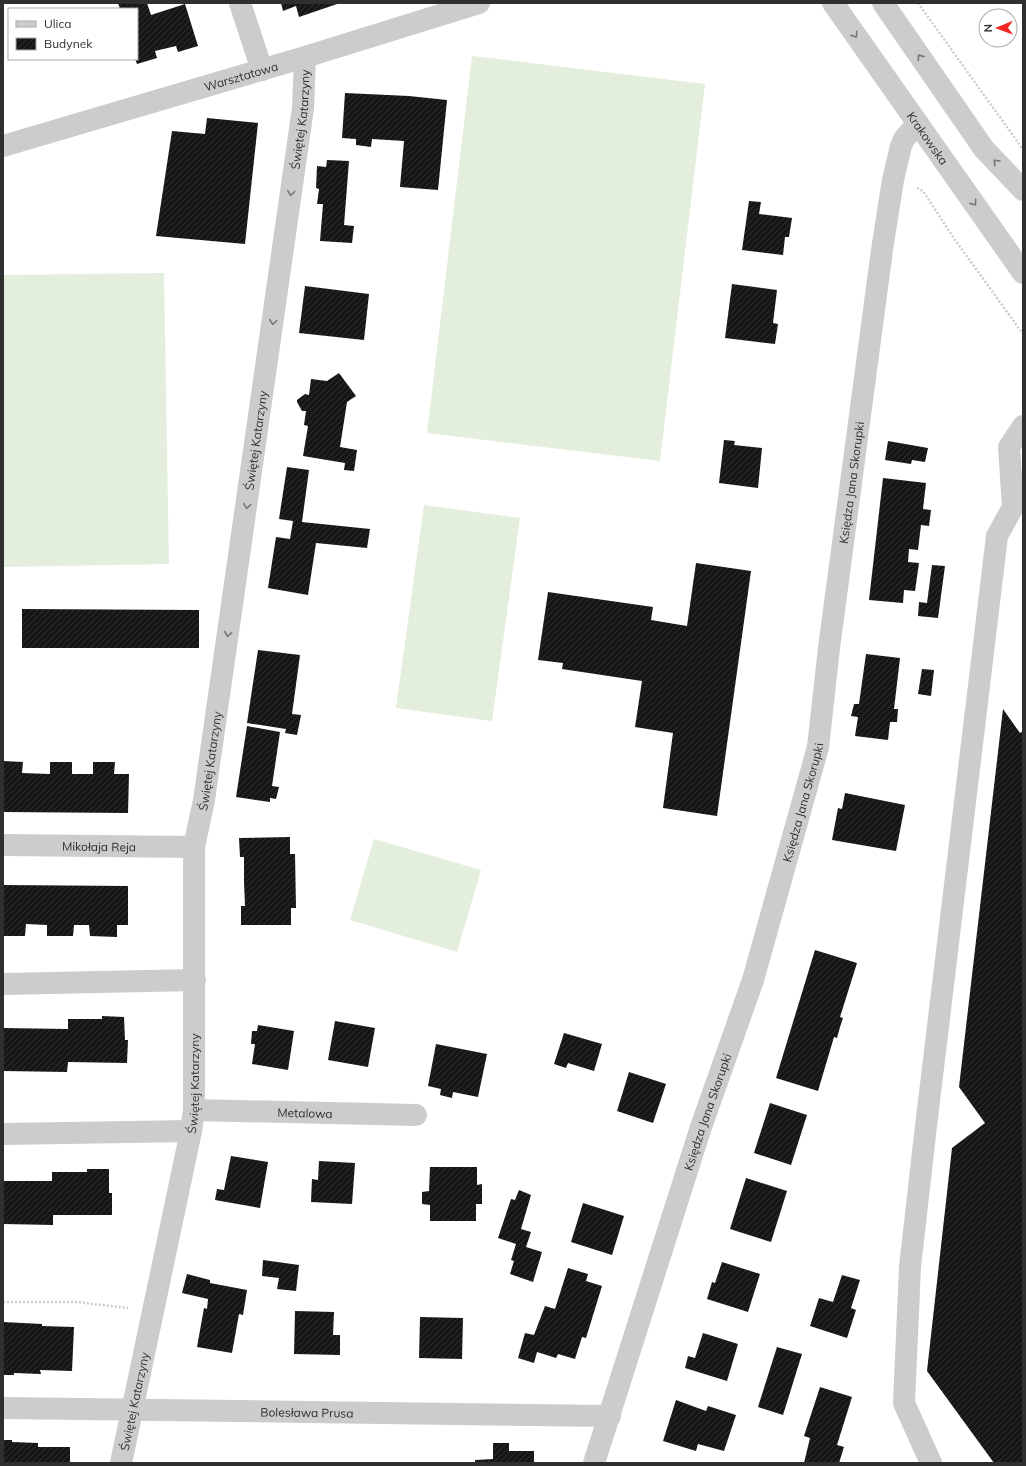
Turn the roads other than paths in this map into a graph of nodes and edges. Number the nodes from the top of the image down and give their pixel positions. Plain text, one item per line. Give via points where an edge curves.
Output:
1 (240, 3) edge
2 (478, 3) edge
3 (833, 3) edge
4 (883, 3) edge
5 (305, 57) junction
6 (262, 70) junction
7 (919, 125) junction
8 (3, 146) edge
9 (1023, 190) edge
10 (1023, 273) edge
11 (1023, 426) edge
12 (3, 845) edge
13 (194, 847) junction
14 (195, 980) junction
15 (3, 984) edge
16 (194, 1110) junction
17 (416, 1115) dead end
18 (191, 1131) junction
19 (3, 1134) edge
20 (3, 1408) edge
21 (132, 1410) junction
22 (610, 1416) junction
23 (121, 1463) edge
24 (594, 1463) edge
25 (931, 1463) edge

1 - 6 street
2 - 5 street, Warsztatowa
3 -> 7 street, Krakowska
9 -> 4 street via 984,149
5 - 6 street, Warsztatowa
5 -> 13 street, Świętej Katarzyny via 303,108 206,792
6 - 8 street, Warsztatowa
7 -> 10 street, Krakowska
7 - 22 street, Księdza Jana Skorupki via 904,138 893,180 829,648 818,747 753,980 701,1127
11 - 25 street via 1009,448 1013,507 997,536 910,1267 904,1403
12 - 13 street, Mikołaja Reja
13 - 14 street, Świętej Katarzyny
14 - 15 street
14 - 16 street, Świętej Katarzyny
16 - 17 street, Metalowa
16 - 18 street, Świętej Katarzyny
18 - 19 street
18 - 21 street, Świętej Katarzyny
20 - 21 street, Bolesława Prusa
21 - 22 street, Bolesława Prusa
21 - 23 street, Świętej Katarzyny
22 - 24 street, Księdza Jana Skorupki

